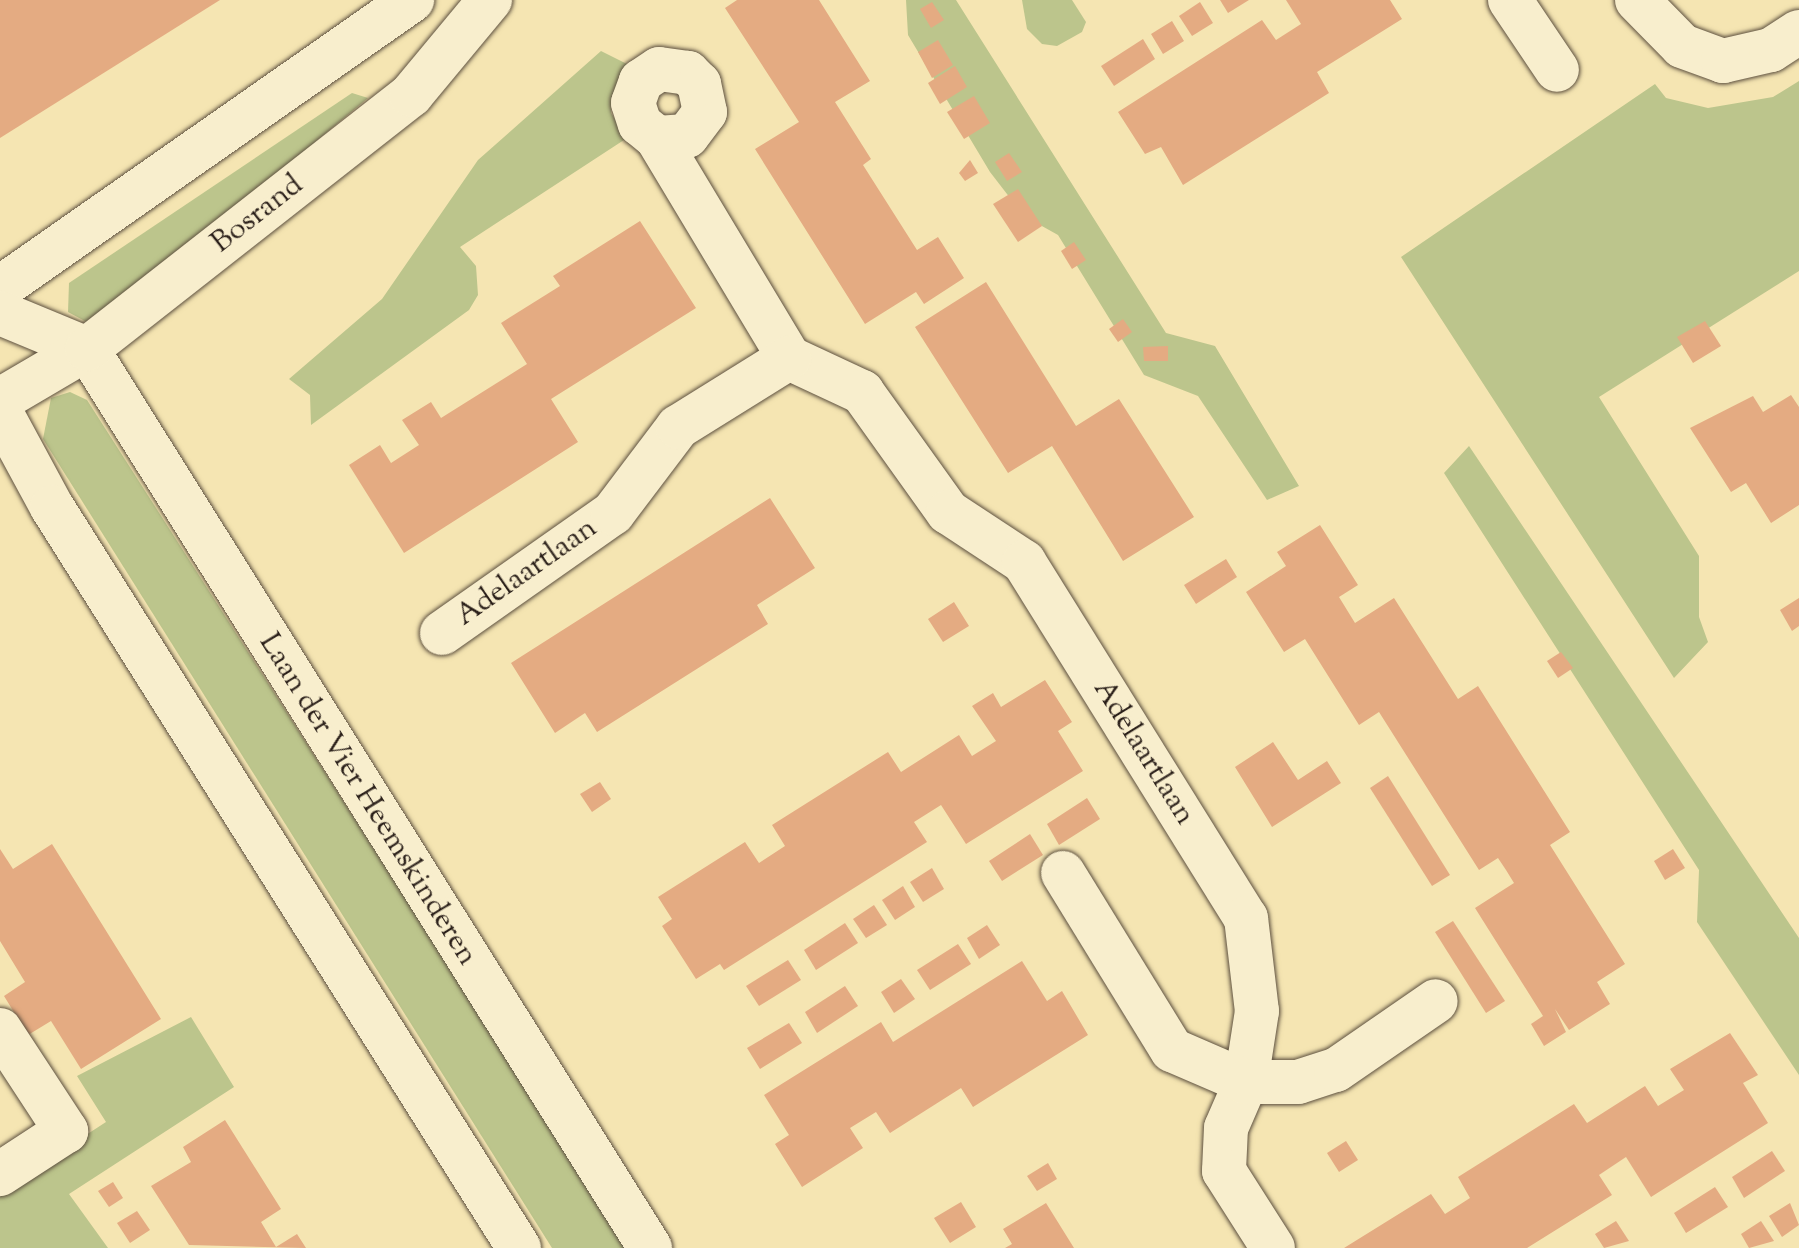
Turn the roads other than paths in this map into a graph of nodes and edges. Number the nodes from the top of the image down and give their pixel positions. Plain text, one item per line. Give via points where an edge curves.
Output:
1 (412, 0) edge
2 (490, 0) edge
3 (1510, 0) edge
4 (1637, 0) edge
5 (1799, 32) edge
6 (1557, 70) dead end
7 (657, 138) dead end
8 (0, 288) edge
9 (0, 313) edge
10 (87, 349) junction
11 (789, 358) junction
12 (0, 400) edge
13 (0, 411) edge
14 (442, 633) dead end
15 (1063, 873) dead end
16 (1436, 1001) dead end
17 (0, 1030) edge
18 (1246, 1082) junction
19 (0, 1174) edge
20 (519, 1248) edge
21 (650, 1248) edge
22 (1273, 1248) edge

1 - 8 street
2 - 10 street, Bosrand via 411,95
3 - 6 street
4 - 5 street via 1682,46 1723,61 1771,50
7 - 11 street
9 - 10 street
10 - 12 street, Bosrand
10 - 21 street, Laan der Vier Heemskinderen
11 - 14 street, Adelaartlaan via 678,427 613,513
11 - 18 street, Adelaartlaan via 862,392 948,512 1032,575 1246,918 1257,1011
13 - 20 street via 52,507
15 - 18 street via 1172,1050
16 - 18 street via 1336,1070 1298,1082
17 - 19 street via 66,1131
18 - 22 street, Adelaartlaan via 1226,1128 1224,1171

